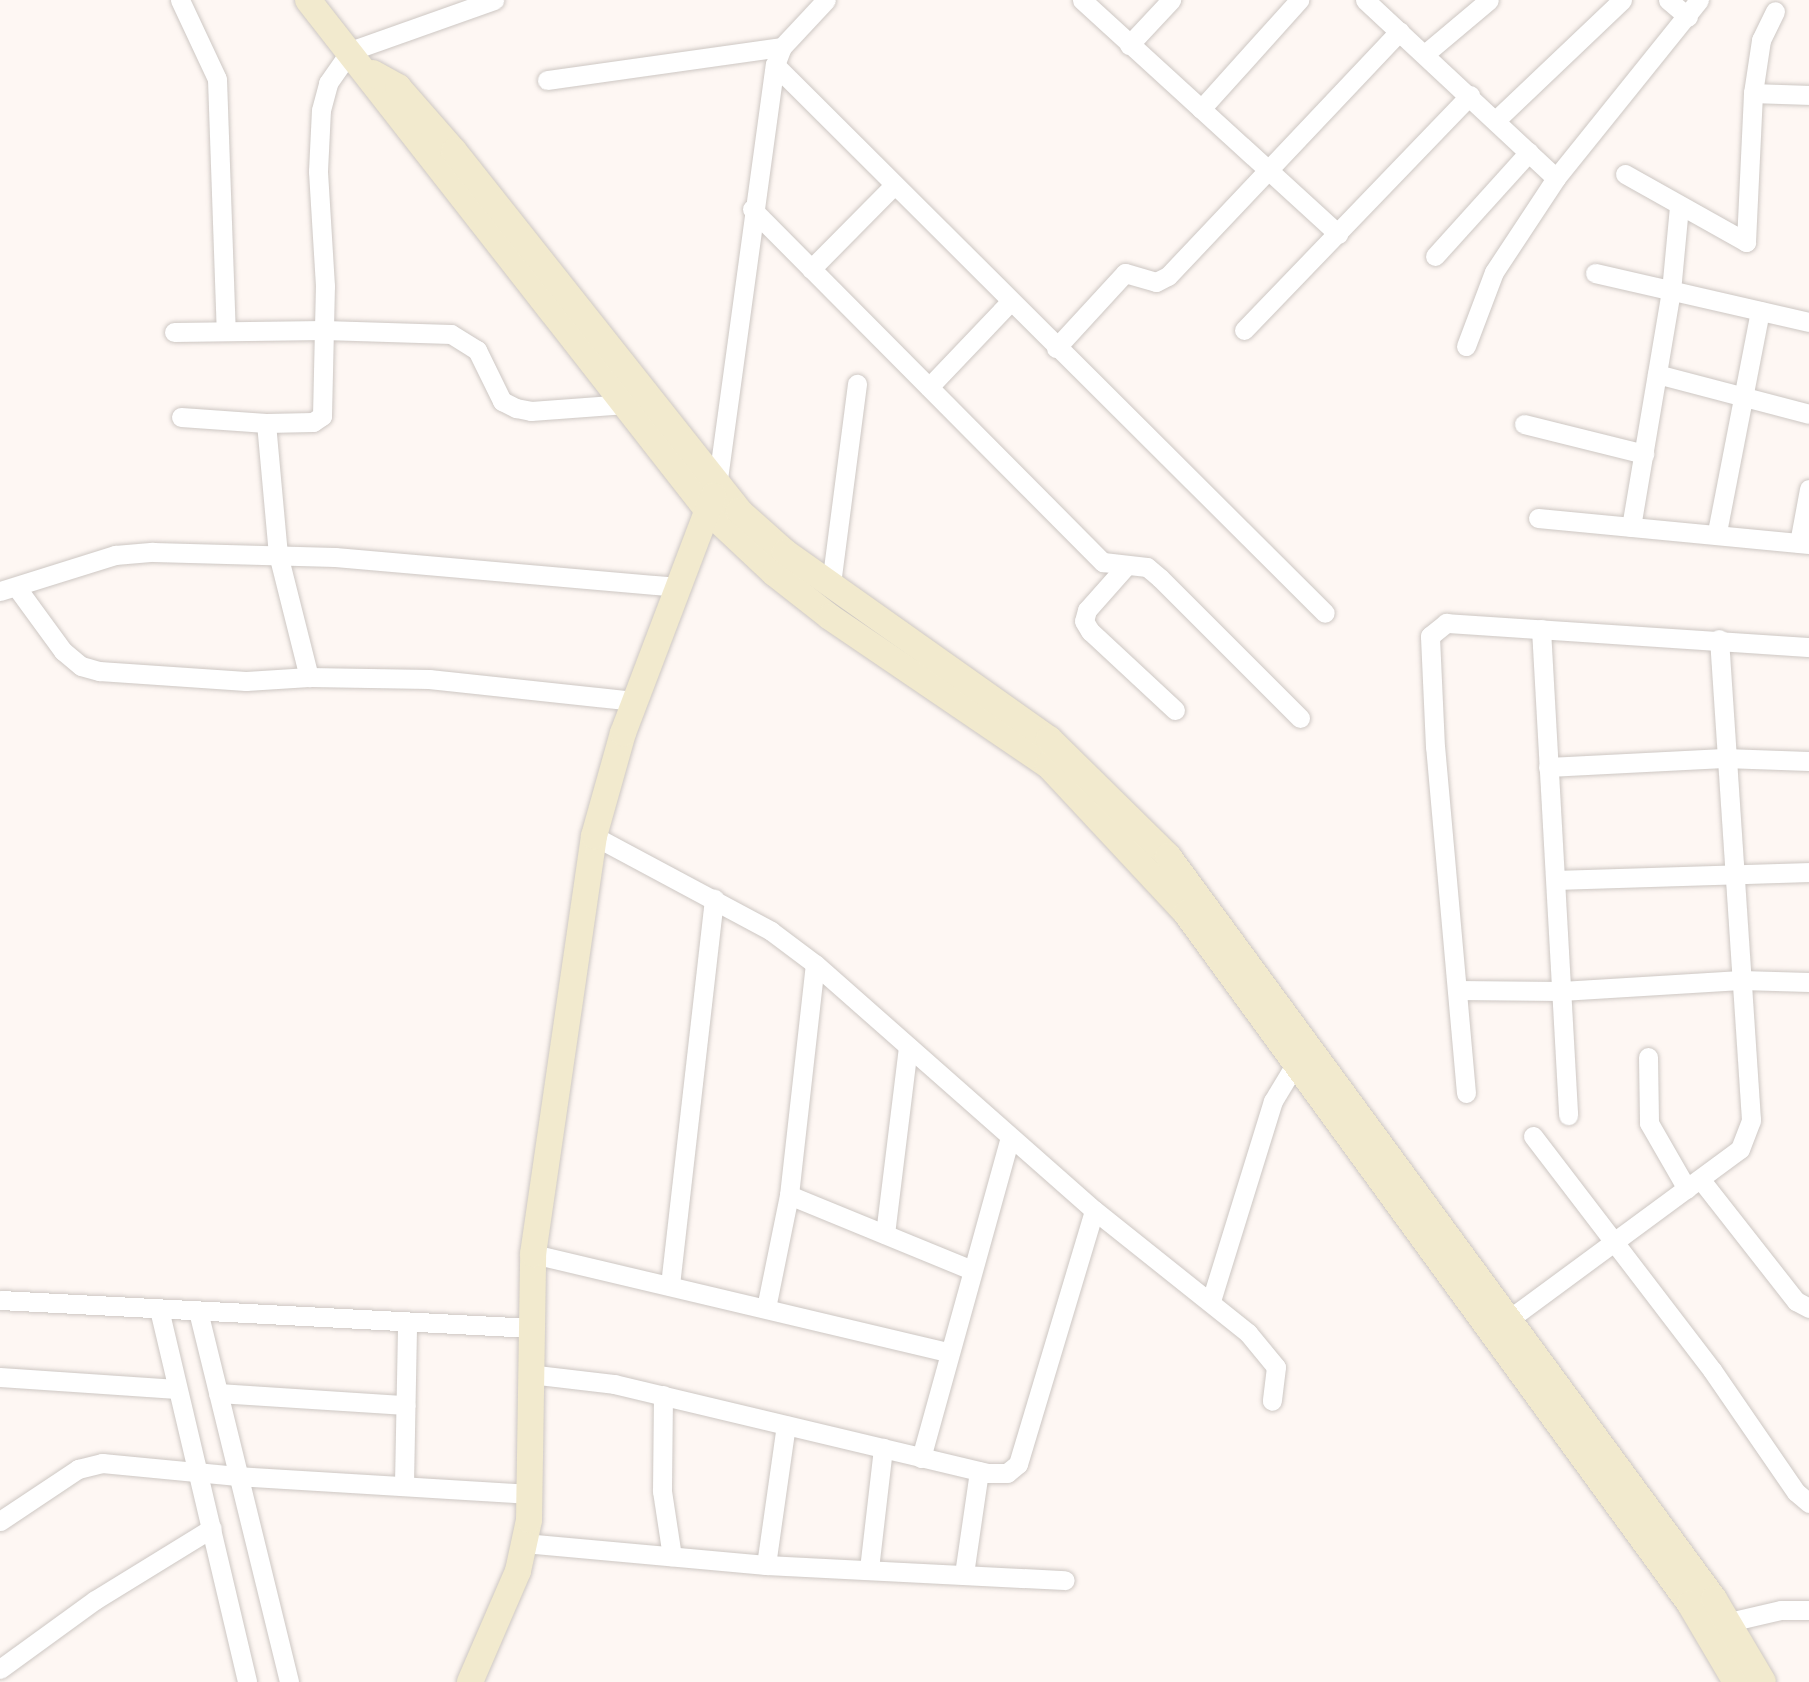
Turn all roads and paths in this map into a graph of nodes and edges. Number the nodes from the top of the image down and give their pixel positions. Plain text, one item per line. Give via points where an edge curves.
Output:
1 (180, 0) edge
2 (308, 0) edge
3 (494, 0) edge
4 (826, 0) edge
5 (1082, 0) edge
6 (1171, 0) edge
7 (1299, 0) edge
8 (1366, 0) edge
9 (1489, 0) edge
10 (1622, 0) edge
11 (1668, 0) edge
12 (1699, 0) edge
13 (1775, 11) dead end
14 (1688, 17) junction
15 (1400, 31) junction
16 (1129, 45) junction
17 (1426, 53) junction
18 (778, 56) junction
19 (357, 60) junction
20 (547, 80) dead end
21 (1753, 93) junction
22 (1470, 95) junction
23 (1809, 95) edge
24 (1201, 108) junction
25 (1496, 120) junction
26 (1529, 152) junction
27 (1266, 168) junction
28 (1625, 174) dead end
29 (1556, 178) junction
30 (894, 185) junction
31 (1679, 207) junction
32 (752, 209) junction
33 (1338, 234) junction
34 (1435, 256) dead end
35 (811, 269) junction
36 (1595, 273) dead end
37 (1671, 290) junction
38 (1010, 302) junction
39 (1760, 311) junction
40 (1809, 322) edge
41 (324, 330) junction
42 (226, 331) junction
43 (1244, 331) dead end
44 (174, 332) dead end
45 (1466, 345) dead end
46 (1056, 348) junction
47 (1657, 374) junction
48 (857, 384) dead end
49 (929, 387) junction
50 (1741, 397) junction
51 (626, 404) junction
52 (1809, 414) edge
53 (181, 417) dead end
54 (265, 423) junction
55 (1524, 424) dead end
56 (1644, 454) junction
57 (717, 486) junction
58 (1809, 489) edge
59 (708, 511) junction
60 (1538, 518) dead end
61 (1631, 527) junction
62 (1717, 532) junction
63 (1804, 544) edge
64 (278, 554) junction
65 (1127, 565) junction
66 (831, 584) junction
67 (680, 587) junction
68 (9, 589) edge
69 (1325, 613) dead end
70 (1541, 629) junction
71 (1719, 639) junction
72 (1809, 648) edge
73 (309, 677) junction
74 (636, 701) junction
75 (1175, 710) dead end
76 (1300, 718) dead end
77 (1724, 758) junction
78 (1809, 761) edge
79 (1548, 767) junction
80 (594, 836) junction
81 (1734, 872) junction
82 (1809, 872) edge
83 (1556, 880) junction
84 (714, 898) junction
85 (815, 964) junction
86 (1741, 980) junction
87 (1809, 982) edge
88 (1457, 990) junction
89 (1561, 991) junction
90 (908, 1046) junction
91 (1302, 1052) junction
92 (1648, 1057) dead end
93 (1466, 1093) dead end
94 (1568, 1115) dead end
95 (1533, 1136) dead end
96 (1010, 1137) junction
97 (1694, 1185) junction
98 (789, 1195) junction
99 (1094, 1210) junction
100 (885, 1234) junction
101 (1617, 1243) junction
102 (533, 1254) junction
103 (972, 1270) junction
104 (670, 1285) junction
105 (0, 1300) edge
106 (1211, 1301) junction
107 (766, 1308) junction
108 (1809, 1308) edge
109 (159, 1309) junction
110 (198, 1311) junction
111 (1508, 1320) junction
112 (407, 1322) junction
113 (533, 1328) junction
114 (949, 1352) junction
115 (529, 1374) junction
116 (0, 1377) edge
117 (177, 1389) junction
118 (218, 1393) junction
119 (663, 1395) junction
120 (1272, 1401) dead end
121 (405, 1405) junction
122 (786, 1425) junction
123 (883, 1448) junction
124 (921, 1458) junction
125 (200, 1470) junction
126 (979, 1471) junction
127 (237, 1476) junction
128 (404, 1483) junction
129 (529, 1494) junction
130 (1809, 1503) edge
131 (0, 1521) edge
132 (212, 1528) junction
133 (524, 1543) junction
134 (672, 1556) junction
135 (766, 1564) junction
136 (869, 1569) junction
137 (964, 1574) junction
138 (1065, 1580) dead end
139 (1809, 1609) edge
140 (1729, 1622) junction
141 (0, 1669) edge
142 (247, 1682) edge
143 (289, 1682) edge
144 (470, 1682) edge
145 (1736, 1682) edge
146 (1763, 1682) edge

1 - 42 street via 217,79
2 - 19 main road
3 - 19 street
4 - 18 street
5 - 16 street
6 - 16 street
7 - 24 street
8 - 15 street
9 - 17 street
10 - 25 street
11 - 14 street
12 - 14 street
13 - 21 street via 1762,40
14 - 29 street
15 - 17 street
15 - 27 street
16 - 24 street
17 - 22 street
18 - 20 street
18 - 30 street
18 - 32 street
19 - 41 street via 328,83 321,110 318,171
19 - 51 main road
19 - 57 main road via 398,87 454,151
21 - 23 street
21 - 31 street via 1746,242
22 - 25 street
22 - 33 street
24 - 27 street
25 - 26 street
26 - 29 street
26 - 34 street
27 - 33 street
27 - 46 street via 1168,276 1156,282 1125,273
28 - 31 street
29 - 45 street via 1494,272
30 - 35 street
30 - 38 street
31 - 37 street
32 - 35 street
32 - 57 street
33 - 43 street
35 - 49 street
36 - 37 street
37 - 39 street
37 - 47 street
38 - 46 street
38 - 49 street
39 - 40 street
39 - 50 street
41 - 42 street
41 - 51 street via 451,334 466,340 477,350 502,401 516,408 531,411
41 - 54 street via 322,416 313,422
42 - 44 street
46 - 69 street
47 - 50 street
47 - 56 street
48 - 66 street
49 - 65 street via 1103,562
50 - 52 street
50 - 62 street
51 - 59 main road
53 - 54 street
54 - 64 street
55 - 56 street
56 - 61 street
57 - 59 main road
57 - 66 main road via 785,552
58 - 63 street
59 - 67 main road
59 - 91 main road via 774,573 830,617 1048,765 1185,913
60 - 61 street
61 - 62 street
62 - 63 street
64 - 67 street
64 - 68 street via 116,555
64 - 73 street
65 - 75 street via 1087,610 1084,621
65 - 76 street via 1147,567 1160,578
66 - 91 main road via 1049,739 1100,788 1168,856
67 - 74 main road
68 - 73 street via 81,666 246,681
70 - 71 street
70 - 79 street
70 - 88 street via 1446,623 1430,636
71 - 72 street
71 - 77 street
73 - 74 street via 429,680
74 - 80 main road
77 - 78 street
77 - 79 street
77 - 81 street
79 - 83 street
80 - 84 street
80 - 102 main road
81 - 82 street
81 - 83 street
81 - 86 street
83 - 89 street
84 - 85 street via 771,931
84 - 104 street
85 - 90 street
85 - 98 street
86 - 87 street
86 - 89 street
86 - 97 street via 1751,1120 1740,1149
88 - 89 street
88 - 93 street
89 - 94 street
90 - 96 street
90 - 100 street
91 - 106 street via 1272,1101
91 - 111 main road
91 - 145 main road via 1690,1604
92 - 97 street via 1649,1123
95 - 101 street
96 - 99 street
96 - 103 street
97 - 101 street
97 - 108 street via 1796,1301
98 - 100 street
98 - 107 street
99 - 106 street
99 - 126 street via 1018,1464 1007,1474
100 - 103 street
101 - 111 street
101 - 130 street via 1796,1492
102 - 104 street
102 - 113 main road
103 - 114 street
104 - 107 street
105 - 109 street
106 - 120 street via 1248,1333 1276,1367
107 - 114 street
109 - 110 street
109 - 117 street
110 - 112 street
110 - 118 street
111 - 140 main road
112 - 113 street
112 - 121 street
113 - 115 main road
114 - 124 street
115 - 119 street
115 - 129 main road
116 - 117 street
117 - 125 street
118 - 121 street
118 - 127 street
119 - 122 street
119 - 134 street via 662,1481
121 - 128 street
122 - 123 street
122 - 135 street
123 - 124 street
123 - 136 street
124 - 126 street
125 - 127 street
125 - 131 street via 102,1463 78,1469
125 - 132 street
126 - 137 street
127 - 128 street
127 - 143 street
128 - 129 street
129 - 133 main road
132 - 141 street via 95,1600
132 - 142 street
133 - 134 street
133 - 144 main road via 518,1572
134 - 135 street
135 - 136 street
136 - 137 street
137 - 138 street
139 - 140 street via 1781,1610
140 - 146 main road

